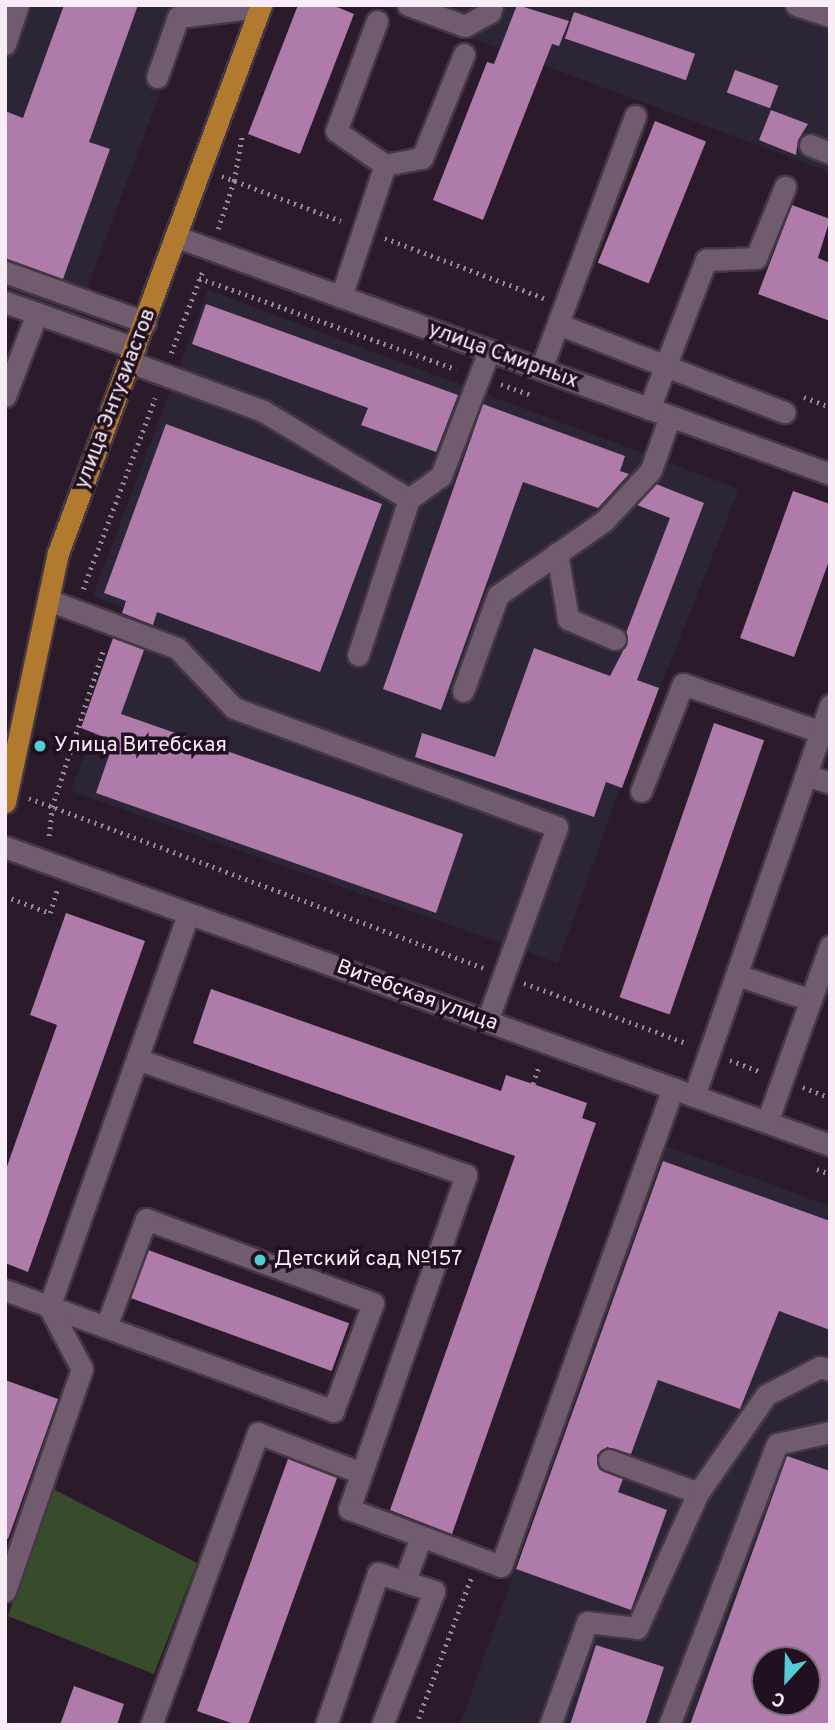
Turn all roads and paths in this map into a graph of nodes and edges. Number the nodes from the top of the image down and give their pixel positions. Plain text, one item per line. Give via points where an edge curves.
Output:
1 (18, 5) edge
2 (408, 5) edge
3 (492, 5) edge
4 (796, 5) edge
5 (260, 6) edge
6 (830, 16) edge
7 (377, 21) dead end
8 (5, 44) edge
9 (464, 54) dead end
10 (157, 77) dead end
11 (635, 116) dead end
12 (245, 124) dead end
13 (385, 165) junction
14 (201, 168) junction
15 (234, 181) junction
16 (785, 187) dead end
17 (365, 230) junction
18 (177, 237) junction
19 (211, 250) junction
20 (5, 272) edge
21 (199, 278) junction
22 (341, 297) junction
23 (5, 302) edge
24 (37, 313) junction
25 (561, 315) junction
26 (145, 322) junction
27 (489, 351) junction
28 (133, 355) junction
29 (666, 366) junction
30 (541, 369) junction
31 (164, 374) junction
32 (479, 377) junction
33 (5, 396) edge
34 (544, 400) dead end
35 (787, 402) joint
36 (830, 407) edge
37 (649, 409) junction
38 (670, 416) junction
39 (830, 474) edge
40 (409, 499) junction
41 (557, 553) junction
42 (48, 600) junction
43 (88, 616) junction
44 (615, 639) dead end
45 (358, 655) dead end
46 (463, 691) dead end
47 (830, 705) edge
48 (821, 732) junction
49 (806, 775) junction
50 (830, 783) edge
51 (641, 791) dead end
52 (7, 796) edge
53 (52, 807) junction
54 (5, 847) edge
55 (46, 862) junction
56 (5, 896) edge
57 (40, 909) dead end
58 (188, 914) junction
59 (830, 946) edge
60 (737, 975) junction
61 (504, 976) junction
62 (811, 1000) junction
63 (488, 1021) junction
64 (710, 1052) junction
65 (136, 1059) junction
66 (539, 1065) dead end
67 (782, 1079) junction
68 (533, 1084) dead end
69 (673, 1088) junction
70 (694, 1096) junction
71 (830, 1098) edge
72 (767, 1122) junction
73 (830, 1145) edge
74 (5, 1290) edge
75 (49, 1307) junction
76 (106, 1327) junction
77 (830, 1370) edge
78 (830, 1432) edge
79 (609, 1460) dead end
80 (361, 1473) junction
81 (698, 1493) junction
82 (421, 1537) junction
83 (405, 1580) junction
84 (5, 1591) edge
85 (151, 1725) edge
86 (326, 1725) edge
87 (382, 1725) edge
88 (550, 1725) edge
89 (669, 1725) edge

1 - 8 street
2 - 3 street via 464,26 490,12
4 - 6 street
5 - 10 street via 178,17
5 - 14 main road, улица Энтузиастов
7 - 13 street via 336,131
9 - 13 street via 422,158
11 - 25 street
12 - 15 path
13 - 17 street
14 - 15 path
14 - 18 main road, улица Энтузиастов
15 - 17 path
15 - 19 path
16 - 29 street via 756,258 706,260
17 - 22 street
17 - 25 path
18 - 19 street, улица Смирных
18 - 26 main road, улица Энтузиастов
19 - 21 path
19 - 22 street, улица Смирных
20 - 26 street
21 - 31 path
21 - 32 path
22 - 27 street, улица Смирных
23 - 24 street
24 - 28 street
24 - 33 street
25 - 29 street
25 - 30 street
26 - 28 main road, улица Энтузиастов
27 - 30 street, улица Смирных
27 - 32 street
28 - 31 street
28 - 42 main road, улица Энтузиастов via 58,553
29 - 35 street
29 - 37 street
30 - 37 street, улица Смирных
31 - 40 street via 263,411
31 - 43 path via 80,598
32 - 34 path
32 - 40 street via 441,476
35 - 36 path
37 - 38 street, улица Смирных
38 - 39 street, улица Смирных
38 - 41 street via 651,470 604,521
40 - 45 street
41 - 44 street via 568,619
41 - 46 street via 498,594
42 - 43 street
42 - 52 main road, улица Энтузиастов
43 - 53 path via 105,652
43 - 61 street via 177,648 234,708 557,827
47 - 48 street
48 - 49 street
48 - 51 street via 683,684
49 - 50 street
49 - 60 street
52 - 53 path
53 - 55 path
53 - 61 path
54 - 55 street, Витебская улица
55 - 58 street, Витебская улица
56 - 57 path
58 - 63 street, Витебская улица
58 - 65 street
59 - 62 street
60 - 62 street
60 - 64 street
61 - 63 street
61 - 64 path
62 - 67 street
63 - 69 street, Витебская улица
64 - 67 path
64 - 70 street
65 - 75 street
65 - 80 street via 466,1175
66 - 68 path
67 - 71 path
67 - 72 street
69 - 70 street, Витебская улица
69 - 82 street via 501,1566
70 - 72 street, Витебская улица
72 - 73 street, Витебская улица
74 - 75 street
75 - 76 street
75 - 84 street via 82,1369
76 - 76 street via 146,1219 373,1303 333,1411
77 - 81 street via 820,1367 766,1395
78 - 89 street via 777,1444
79 - 81 street
80 - 82 street via 349,1509
80 - 85 street via 258,1433
81 - 88 street via 637,1628 587,1622
82 - 83 street
83 - 86 street via 379,1573
83 - 87 street via 434,1591

